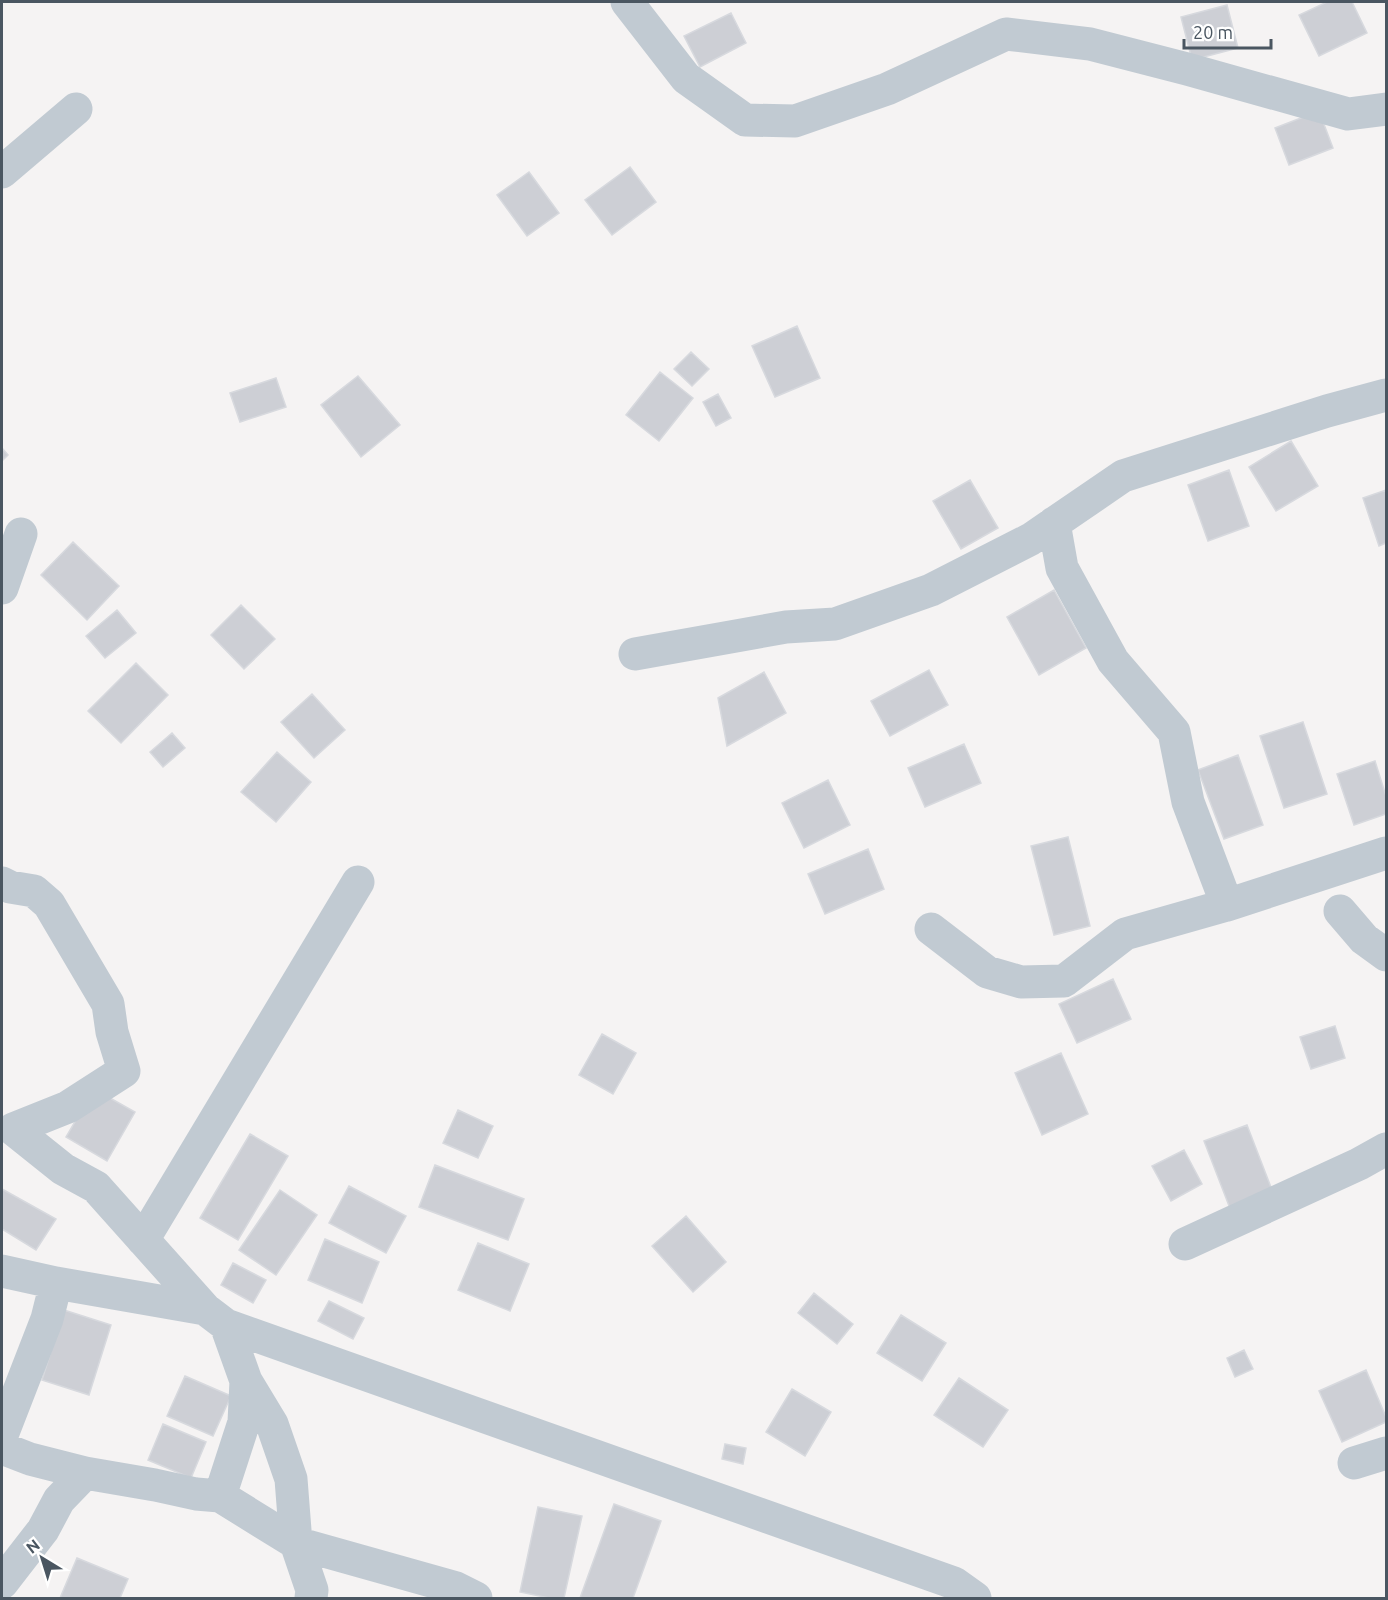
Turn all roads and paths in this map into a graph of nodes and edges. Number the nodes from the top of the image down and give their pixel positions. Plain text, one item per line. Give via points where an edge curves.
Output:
1 (627, 2) edge
2 (1386, 109) edge
3 (76, 110) dead end
4 (2, 171) edge
5 (1386, 395) edge
6 (1054, 524) junction
7 (21, 534) dead end
8 (2, 588) edge
9 (635, 654) dead end
10 (1386, 853) edge
11 (358, 882) dead end
12 (2, 883) edge
13 (1227, 905) junction
14 (1340, 911) dead end
15 (931, 929) dead end
16 (1386, 955) edge
17 (1386, 1149) edge
18 (143, 1240) junction
19 (1185, 1244) dead end
20 (2, 1271) edge
21 (56, 1283) junction
22 (216, 1317) junction
23 (246, 1381) junction
24 (2, 1435) edge
25 (2, 1448) edge
26 (1386, 1453) edge
27 (1354, 1462) dead end
28 (85, 1473) junction
29 (220, 1496) junction
30 (296, 1543) junction
31 (2, 1583) edge
32 (311, 1599) edge
33 (476, 1599) edge
34 (975, 1599) edge

1 - 2 street via 686,78 745,120 795,121 887,88 1006,34 1090,44 1348,114
3 - 4 street
5 - 6 street via 1123,476
6 - 9 street via 931,590 835,624 786,627
6 - 13 street via 1062,568 1113,661 1174,732 1188,802
7 - 8 street
10 - 13 street
11 - 18 street
12 - 18 street via 34,891 49,904 108,1004 124,1071 68,1107 13,1129 63,1169 96,1187
13 - 15 street via 1125,934 1064,981 1021,982 987,972
14 - 16 street via 1364,939
17 - 19 street
18 - 22 street
20 - 21 street
21 - 22 street
21 - 24 street via 47,1319
22 - 23 street
22 - 34 street via 954,1583
23 - 29 street via 244,1422
23 - 30 street via 272,1424 291,1479
25 - 28 street
26 - 27 street
28 - 29 street
28 - 31 street via 59,1500 43,1530
29 - 30 street
30 - 32 street via 312,1590
30 - 33 street via 456,1588

